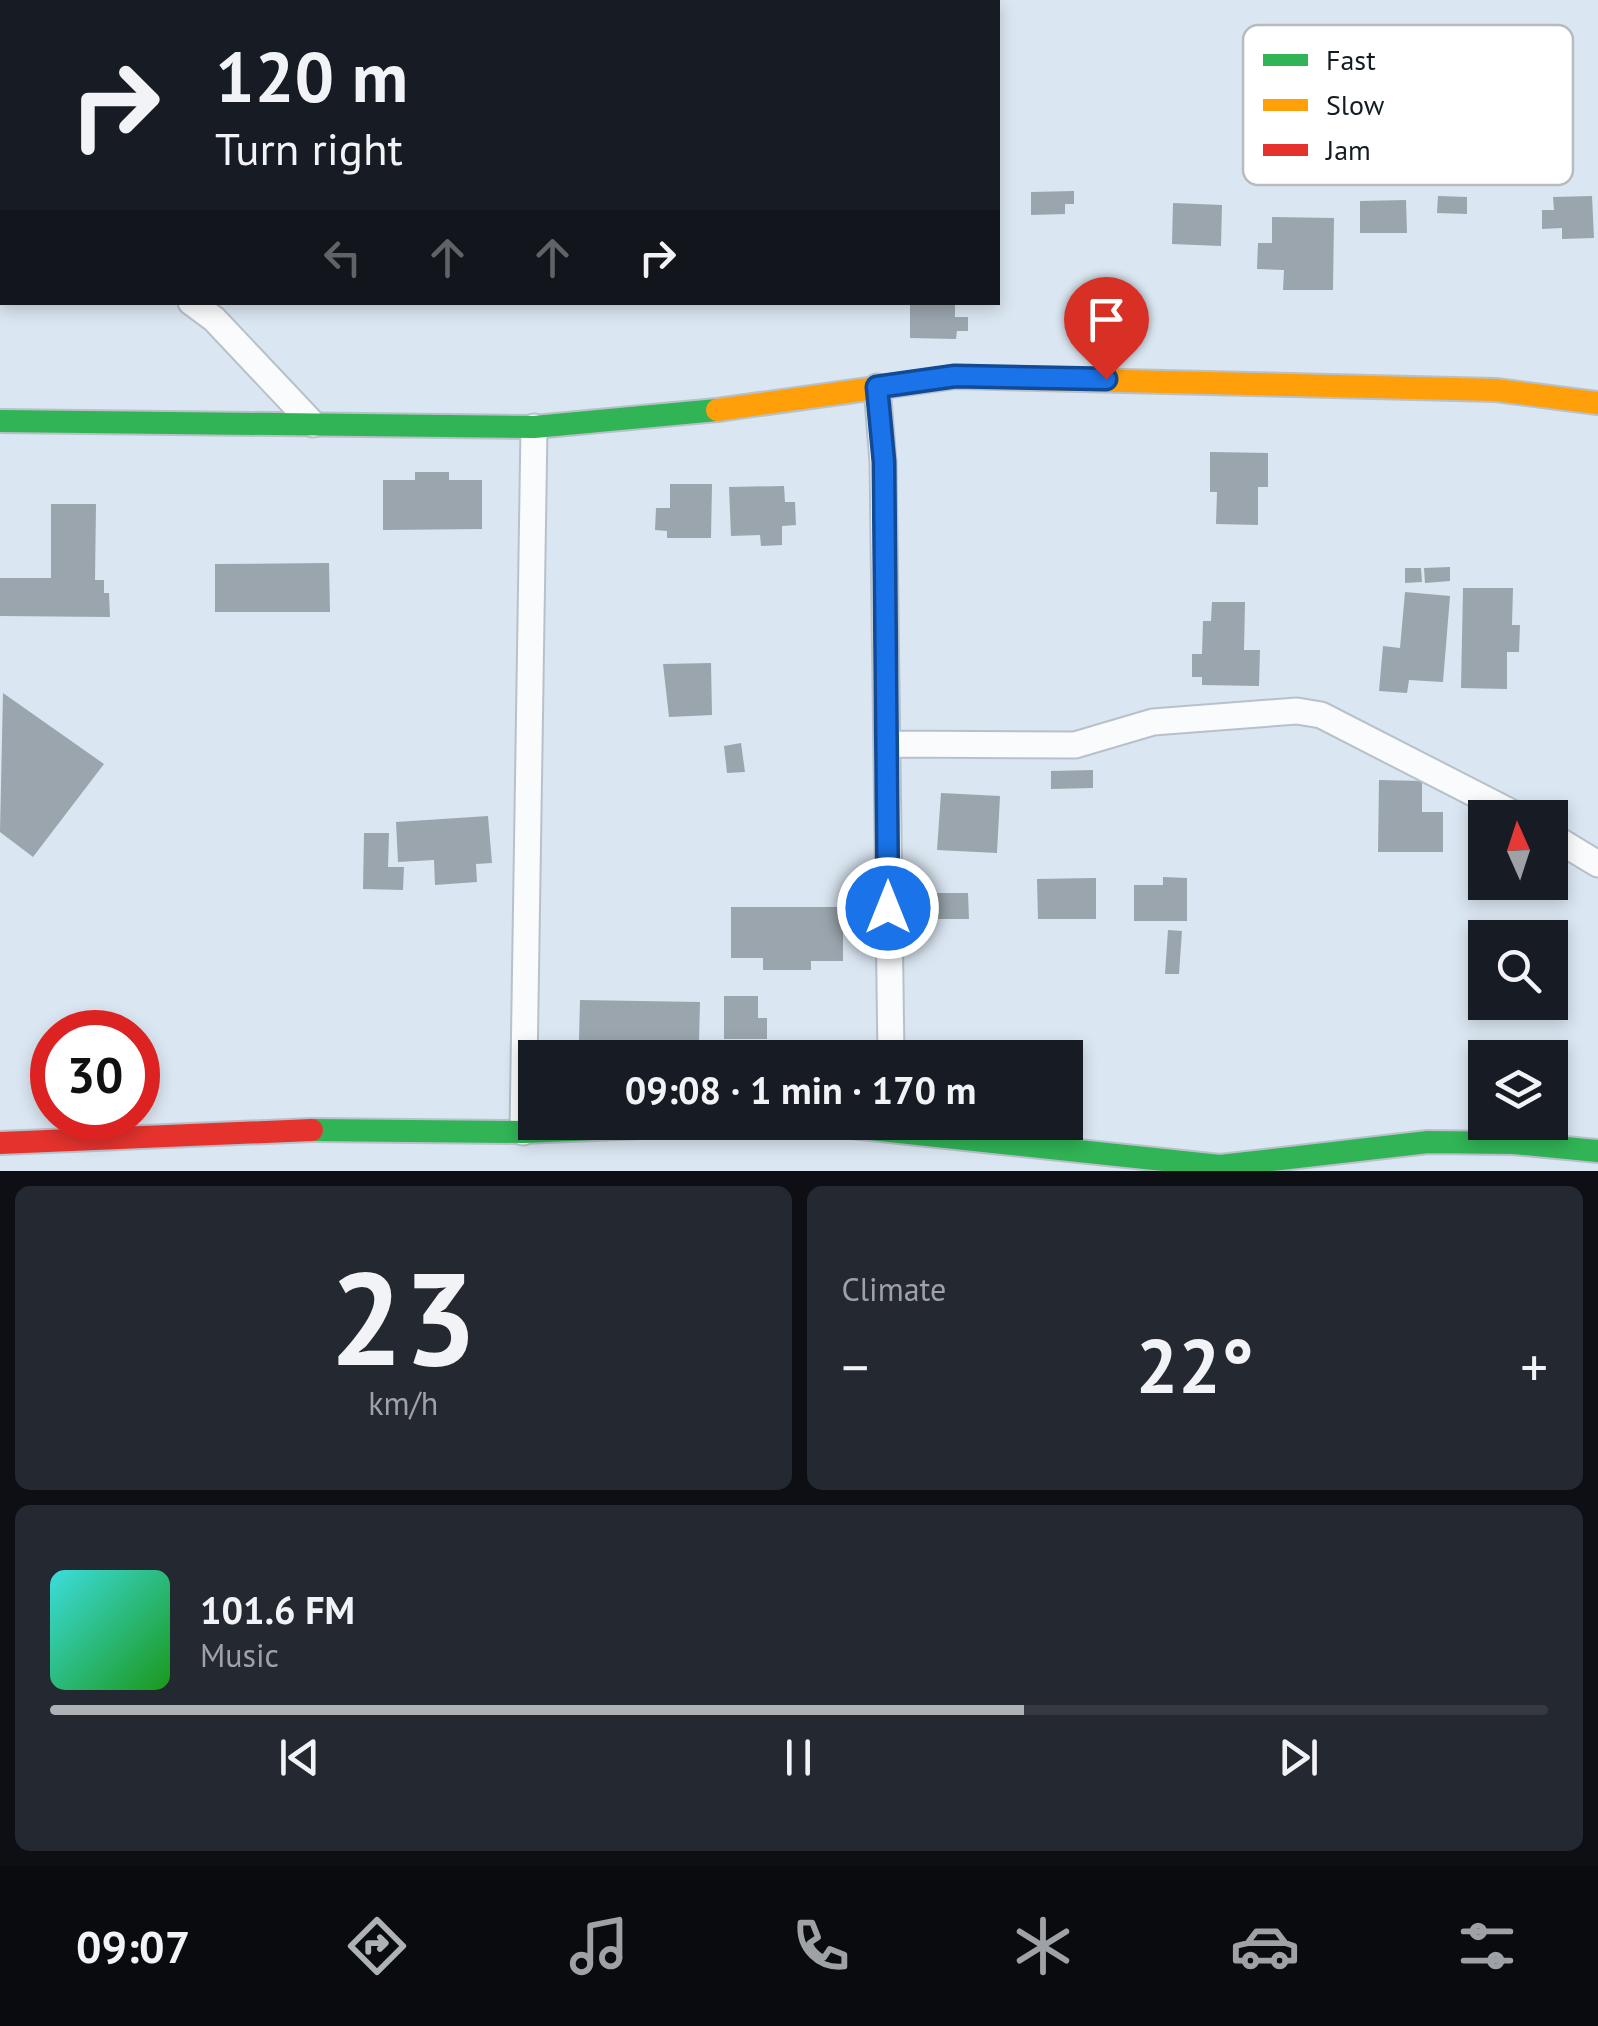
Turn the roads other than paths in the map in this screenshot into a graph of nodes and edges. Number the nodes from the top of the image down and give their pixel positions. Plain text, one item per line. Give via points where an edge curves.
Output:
1 (195, 305) edge
2 (877, 387) junction
3 (1598, 403) edge
4 (0, 421) edge
5 (313, 424) junction
6 (534, 428) junction
7 (887, 744) junction
8 (1487, 800) edge
9 (1568, 846) edge
10 (1598, 864) edge
11 (524, 1040) edge
12 (891, 1040) edge
13 (518, 1132) edge
14 (1002, 1140) edge
15 (0, 1142) edge
16 (1598, 1150) edge

1 - 5 street
2 - 3 street via 955,376 1219,381 1496,390
2 - 6 street via 770,405
2 - 7 street
4 - 5 street
5 - 6 street
6 - 11 street
7 - 8 street via 1075,744 1153,722 1297,711 1322,715
7 - 12 street
9 - 10 street
13 - 15 street via 298,1130
14 - 16 street via 1220,1166 1271,1166 1425,1142

